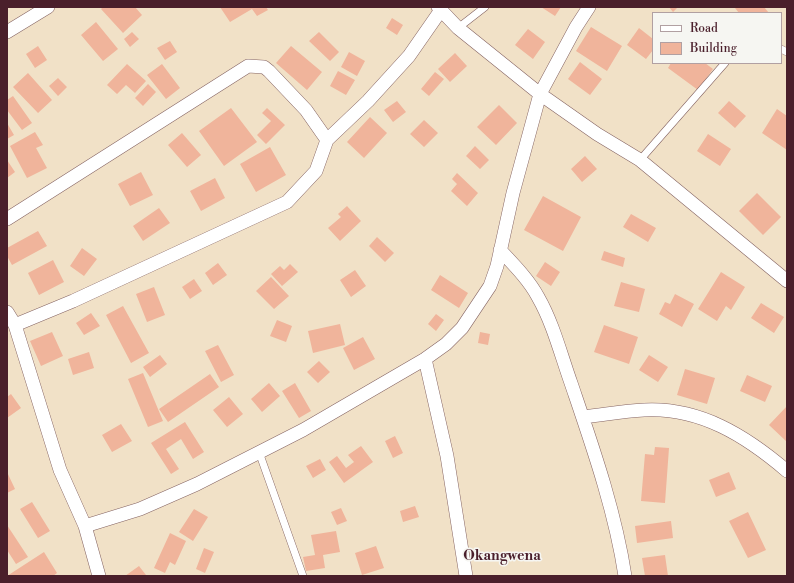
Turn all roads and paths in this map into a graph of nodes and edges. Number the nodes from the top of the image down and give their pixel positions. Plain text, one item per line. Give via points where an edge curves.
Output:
1 (48, 7) edge
2 (485, 7) edge
3 (589, 7) edge
4 (440, 9) edge
5 (458, 28) junction
6 (7, 32) edge
7 (724, 64) edge
8 (540, 94) junction
9 (327, 140) junction
10 (640, 160) junction
11 (7, 219) edge
12 (500, 250) junction
13 (787, 281) edge
14 (7, 312) edge
15 (15, 325) junction
16 (425, 359) junction
17 (582, 417) junction
18 (259, 452) junction
19 (787, 471) edge
20 (85, 526) junction
21 (99, 576) edge
22 (303, 576) edge
23 (466, 576) edge
24 (625, 576) edge

1 - 6 street
2 - 5 lane
3 - 8 street
4 - 5 street
4 - 9 street via 409,56 368,101
5 - 8 street
7 - 10 lane
8 - 10 street
8 - 12 street
9 - 11 street via 306,110 269,71 264,67 248,66
9 - 15 street via 316,171 287,202 73,301
10 - 13 street
12 - 16 street via 490,286 462,328
12 - 17 street via 528,281 539,298
14 - 15 street
15 - 20 street via 60,470
16 - 18 street via 303,430
16 - 23 street via 447,456
17 - 19 street via 644,410 689,415 727,427
17 - 24 street via 611,511
18 - 20 street via 147,506
18 - 22 lane
20 - 21 street

